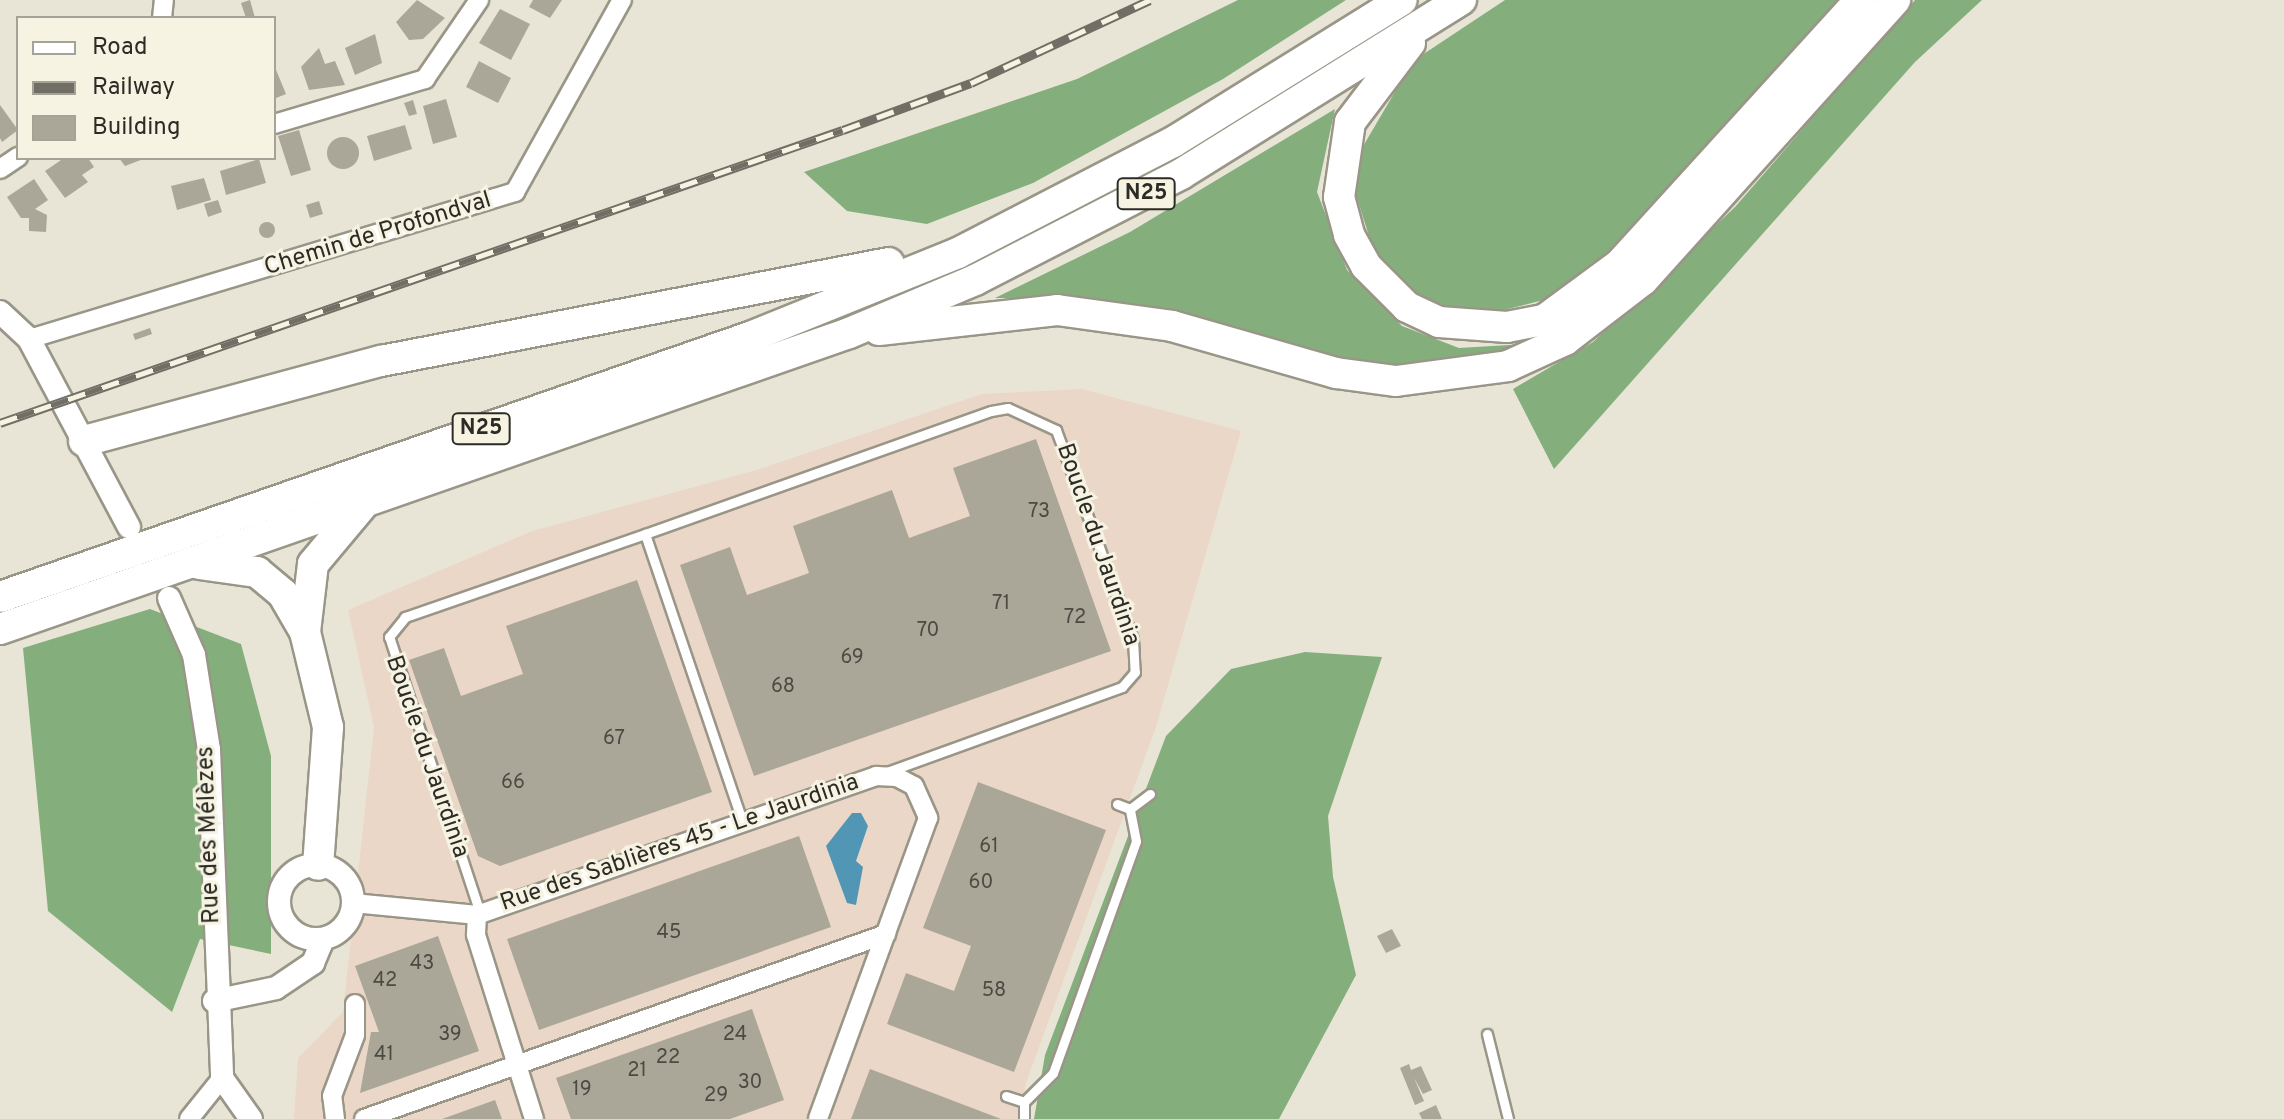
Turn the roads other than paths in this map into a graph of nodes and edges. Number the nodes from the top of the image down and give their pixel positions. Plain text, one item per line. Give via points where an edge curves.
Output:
1 (479, 0) edge
2 (622, 0) edge
3 (1402, 0) edge
4 (1461, 0) edge
5 (1860, 0) edge
6 (1895, 0) edge
7 (1425, 23) junction
8 (276, 123) edge
9 (958, 253) junction
10 (0, 312) edge
11 (849, 333) junction
12 (29, 339) junction
13 (84, 441) junction
14 (367, 501) junction
15 (129, 527) dead end
16 (645, 534) junction
17 (189, 563) junction
18 (0, 597) edge
19 (169, 598) dead end
20 (0, 629) edge
21 (305, 632) junction
22 (876, 776) junction
23 (1150, 794) dead end
24 (1117, 804) dead end
25 (1130, 809) junction
26 (743, 823) junction
27 (318, 865) junction
28 (353, 903) junction
29 (478, 914) junction
30 (296, 934) junction
31 (886, 934) junction
32 (323, 939) junction
33 (293, 976) junction
34 (214, 1001) junction
35 (355, 1004) dead end
36 (1487, 1034) dead end
37 (515, 1066) junction
38 (222, 1078) junction
39 (1006, 1096) dead end
40 (1024, 1102) junction
41 (815, 1117) edge
42 (189, 1119) edge
43 (251, 1119) edge
44 (335, 1119) edge
45 (364, 1119) edge
46 (534, 1119) edge
47 (1024, 1119) edge
48 (1508, 1119) edge

1 - 8 street via 425,79
2 - 12 street, Chemin de Profondval via 515,192
3 - 9 highway, N25 via 1173,142
4 - 7 highway, N25
5 - 7 highway via 1619,265 1569,306 1507,327 1439,322 1407,307 1366,266 1349,235 1339,197 1350,122
6 - 11 highway via 1643,280 1565,340 1508,366 1454,379 1381,379 1172,326 1057,310
7 - 11 highway, N25 via 1071,235
9 - 13 highway via 381,361
9 - 18 highway, N25 via 750,337
10 - 12 street
11 - 14 highway, N25
12 - 13 street
13 - 15 street
14 - 17 highway, N25
14 - 21 highway via 313,564
16 - 22 lane, Boucle du Jaurdinia via 991,411 1008,408 1056,430 1133,639 1135,672 1122,687
16 - 26 lane
16 - 29 lane, Boucle du Jaurdinia via 405,617 389,637
17 - 20 highway, N25
17 - 21 highway via 257,572 283,594
19 - 34 street, Rue des Mélèzes via 194,655 209,750
21 - 27 highway via 328,727
22 - 26 street, Rue des Sablières 45 - Le Jaurdinia
22 - 31 street, Rue des Sablières 45 - Le Jaurdinia via 914,786 928,818
23 - 25 lane
24 - 25 lane
25 - 40 lane via 1136,841 1053,1073
26 - 29 street, Rue des Sablières 45 - Le Jaurdinia
27 - 28 street via 347,882
27 - 30 street via 294,872 280,891 281,915
28 - 29 street, Rue des Sablières 45 - Le Jaurdinia
28 - 32 street via 343,926
29 - 37 street, Rue des Sablières 45 - Le Jaurdinia via 476,935
30 - 32 street
30 - 33 street
31 - 37 street
31 - 41 street, Rue des Sablières 45 - Le Jaurdinia
32 - 33 street via 313,963
33 - 34 street via 276,988
34 - 38 street, Rue des Mélèzes
35 - 44 street via 355,1035 332,1096
36 - 48 lane
37 - 45 street
37 - 46 street, Rue des Sablières 45 - Le Jaurdinia
38 - 42 street
38 - 43 street
39 - 40 lane
40 - 47 lane

